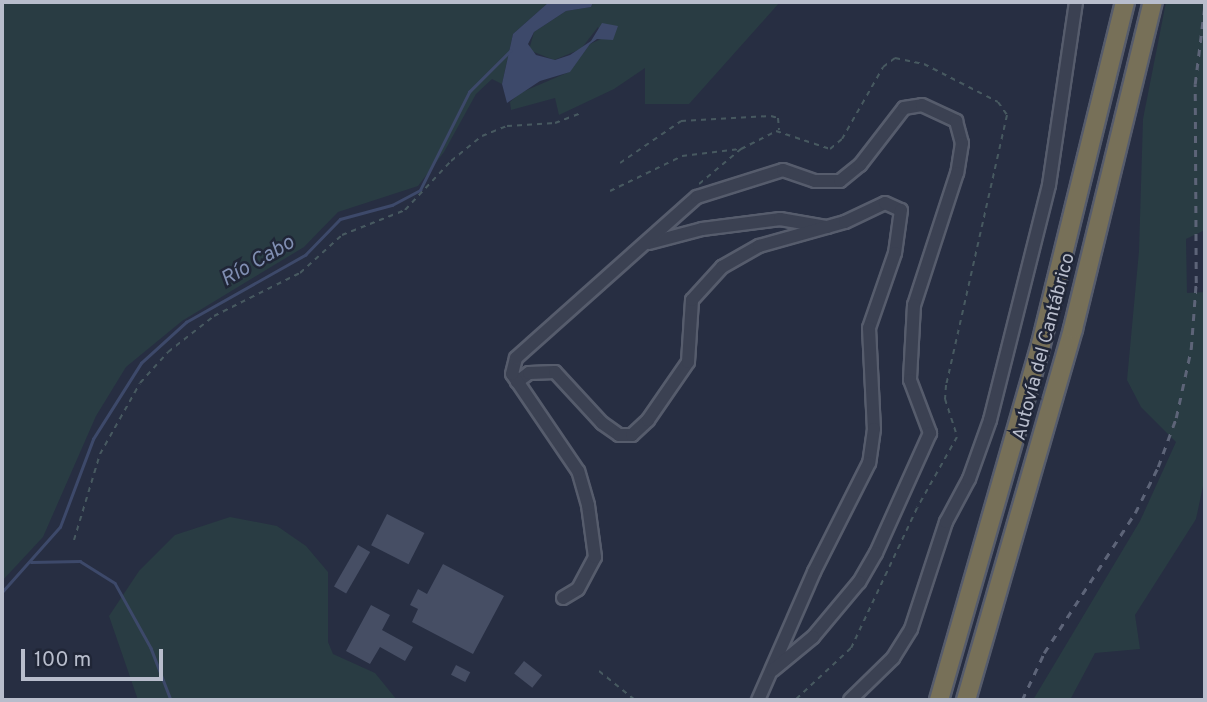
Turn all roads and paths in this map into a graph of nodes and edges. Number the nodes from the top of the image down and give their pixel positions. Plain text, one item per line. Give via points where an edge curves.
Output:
1 (1076, 2) edge
2 (1125, 2) edge
3 (1153, 2) edge
4 (581, 113) dead end
5 (779, 131) junction
6 (741, 149) junction
7 (620, 163) dead end
8 (696, 186) dead end
9 (610, 191) dead end
10 (828, 227) junction
11 (649, 243) junction
12 (517, 382) junction
13 (74, 540) dead end
14 (563, 598) dead end
15 (773, 670) junction
16 (599, 671) dead end
17 (635, 700) edge
18 (758, 700) edge
19 (794, 700) edge
20 (850, 700) edge
21 (939, 700) edge
22 (966, 700) edge

1 - 20 lane via 1049,185 990,420 969,479 943,529 911,629 893,658
2 - 21 highway, Autovía del Cantábrico via 1034,370
3 - 22 highway, Autovía del Cantábrico via 1073,329
4 - 13 path via 555,123 507,126 482,136 405,210 342,235 299,273 214,317 168,352 140,383 100,454
5 - 6 path
5 - 7 path via 778,118 771,116 681,121
5 - 19 path via 830,149 842,139 883,67 902,57 998,102 1007,115 946,385 945,399 957,437 917,508 851,648
6 - 8 path
6 - 9 path via 682,156
10 - 11 lane via 780,219 702,229
10 - 12 lane via 759,246 708,279 689,308 688,362 648,420 632,435 619,435 602,423 555,372 529,373
10 - 15 lane via 885,203 897,206 902,217 869,328 872,452
11 - 12 lane via 516,358 512,374
11 - 15 lane via 697,197 774,172 840,181 860,165 896,115 912,105 947,115 961,129 957,173 914,305 910,380 930,433 859,582 813,637
12 - 14 lane via 578,471 588,505 595,558 578,589
15 - 18 lane
16 - 17 path

